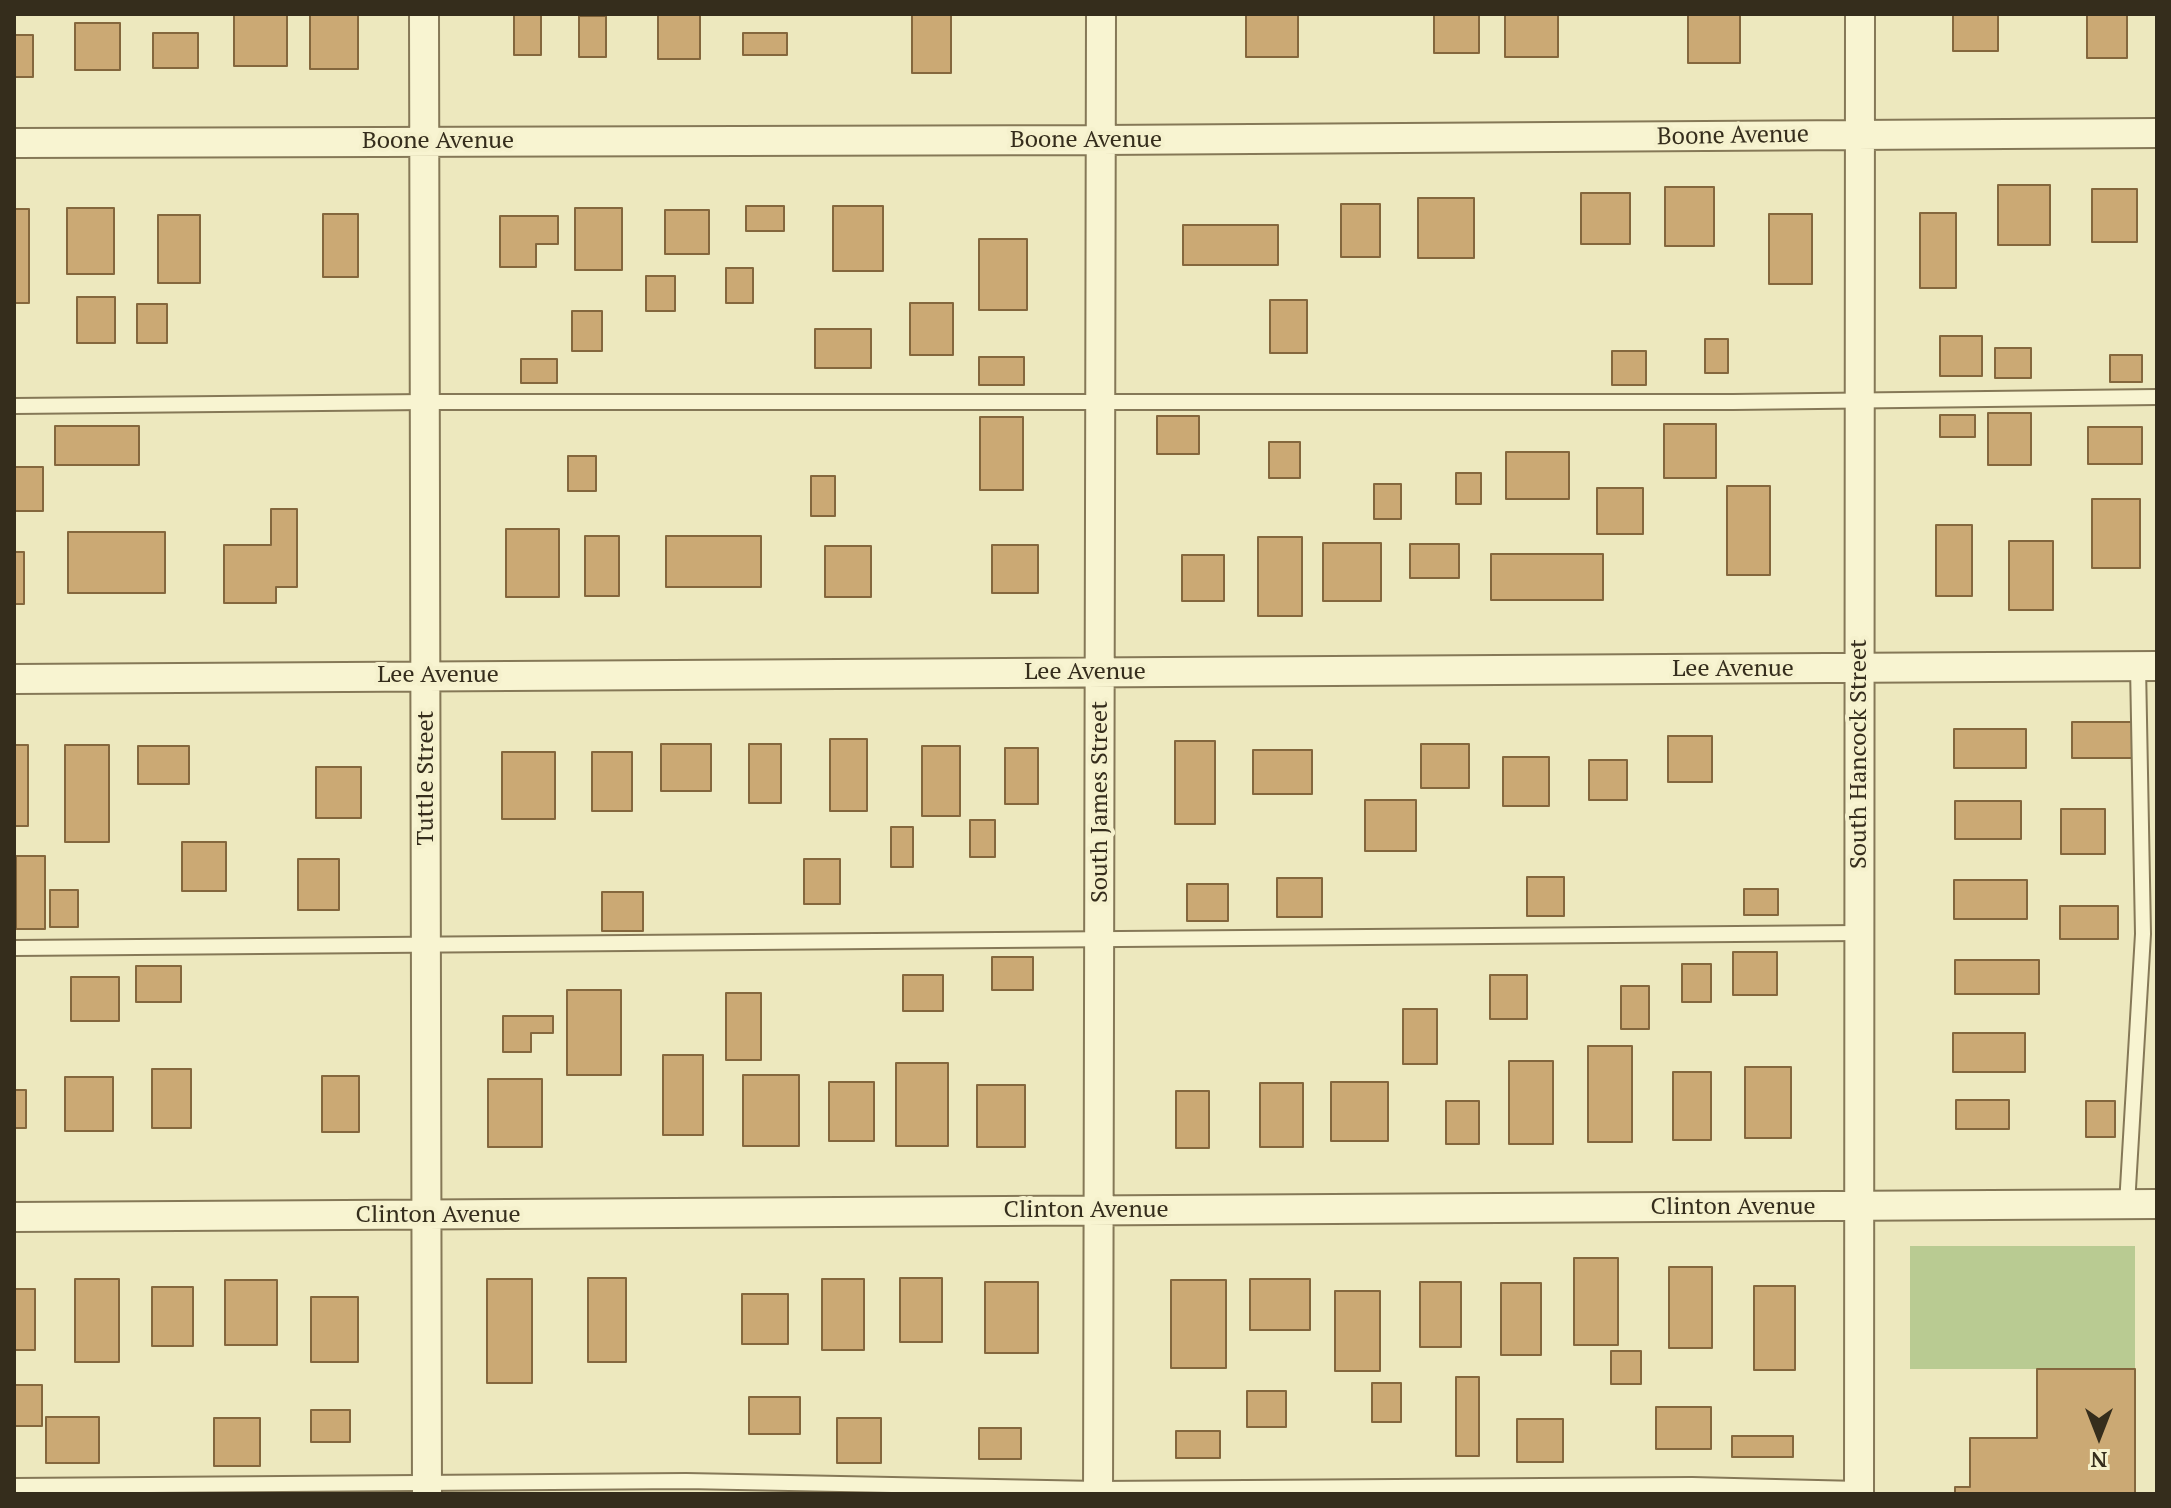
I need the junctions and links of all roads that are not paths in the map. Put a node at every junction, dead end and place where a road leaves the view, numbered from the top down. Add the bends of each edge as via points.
1 (424, 14) edge
2 (1101, 14) edge
3 (1860, 14) edge
4 (2157, 133) edge
5 (1860, 135) junction
6 (1101, 140) junction
7 (424, 141) junction
8 (14, 143) edge
9 (2157, 397) edge
10 (1859, 400) junction
11 (1100, 401) junction
12 (425, 402) junction
13 (14, 406) edge
14 (2148, 666) edge
15 (1859, 668) junction
16 (1100, 672) junction
17 (426, 675) junction
18 (14, 679) edge
19 (1859, 933) junction
20 (1099, 939) junction
21 (426, 945) junction
22 (14, 948) edge
23 (2157, 1204) edge
24 (2127, 1205) junction
25 (1859, 1206) junction
26 (1098, 1211) junction
27 (427, 1215) junction
28 (14, 1217) edge
29 (14, 1486) edge
30 (427, 1489) edge
31 (1098, 1491) edge
32 (1859, 1492) edge

1 - 7 street, Tuttle Street
2 - 6 street, South James Street
3 - 5 street, South Hancock Street
4 - 5 street, Boone Avenue
5 - 6 street, Boone Avenue
5 - 10 street, South Hancock Street
6 - 7 street, Boone Avenue
6 - 11 street, South James Street
7 - 8 street, Boone Avenue
7 - 12 street, Tuttle Street
9 - 10 lane
10 - 11 lane
10 - 15 street, South Hancock Street
11 - 12 lane
11 - 16 street, South James Street
12 - 13 lane
12 - 17 street, Tuttle Street
14 - 15 street, Lee Avenue
14 - 24 lane via 2143,934
15 - 16 street, Lee Avenue
15 - 19 street, South Hancock Street
16 - 17 street, Lee Avenue
16 - 20 street, South James Street
17 - 18 street, Lee Avenue
17 - 21 street, Tuttle Street
19 - 20 lane
19 - 25 street, South Hancock Street
20 - 21 lane
20 - 26 street, South James Street
21 - 22 lane
21 - 27 street, Tuttle Street
23 - 24 street, Clinton Avenue
24 - 25 street, Clinton Avenue
25 - 26 street, Clinton Avenue
25 - 32 street, South Hancock Street
26 - 27 street, Clinton Avenue
26 - 31 street, South James Street
27 - 28 street, Clinton Avenue
27 - 30 street, Tuttle Street
29 - 30 lane
30 - 31 lane via 686,1481
31 - 32 lane via 1692,1485

